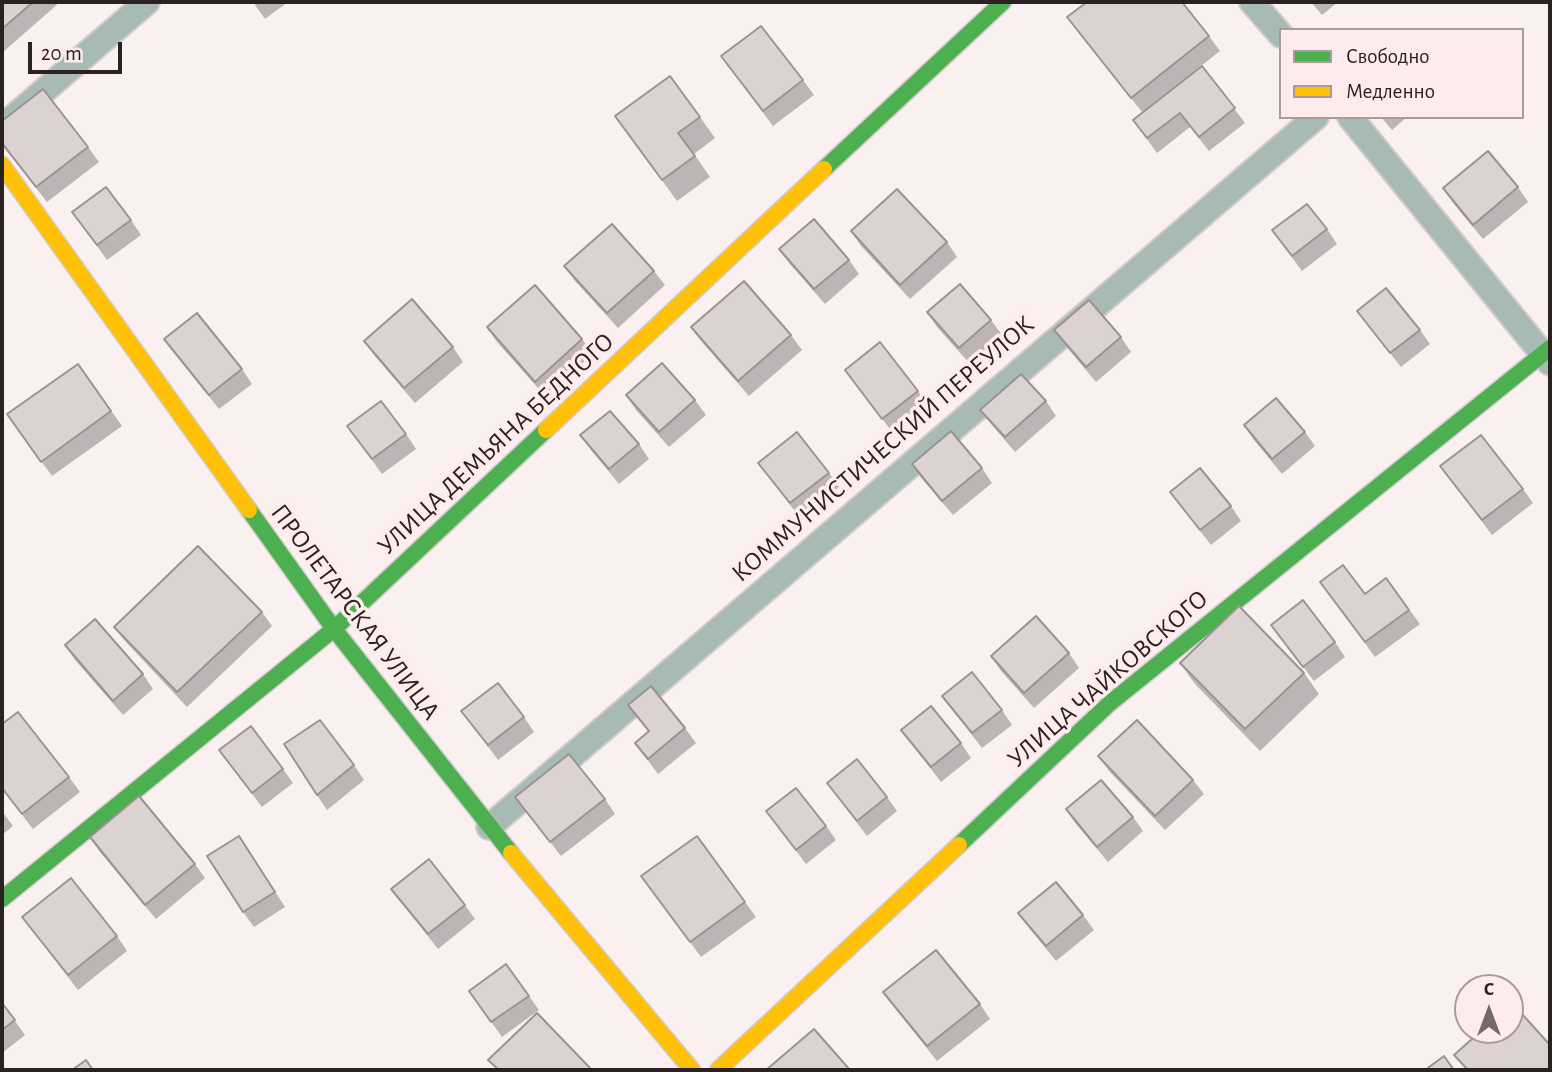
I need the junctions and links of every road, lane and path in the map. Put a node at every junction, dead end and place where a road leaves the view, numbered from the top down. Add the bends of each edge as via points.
1 (147, 2) edge
2 (1003, 2) edge
3 (1252, 2) edge
4 (1279, 34) edge
5 (1314, 119) edge
6 (1352, 119) edge
7 (2, 127) edge
8 (2, 165) edge
9 (1548, 355) edge
10 (334, 629) junction
11 (489, 827) junction
12 (2, 899) edge
13 (692, 1070) edge
14 (718, 1070) edge

1 - 7 street
2 - 10 street, УЛИЦА ДЕМЬЯНА БЕДНОГО
3 - 4 street
5 - 11 street, КОММУНИСТИЧЕСКИЙ ПЕРЕУЛОК
6 - 9 street
8 - 10 street, ПРОЛЕТАРСКАЯ УЛИЦА
9 - 14 street, УЛИЦА ЧАЙКОВСКОГО via 1110,703
10 - 11 street, ПРОЛЕТАРСКАЯ УЛИЦА
10 - 12 street, УЛИЦА ДЕМЬЯНА БЕДНОГО
11 - 13 street, ПРОЛЕТАРСКАЯ УЛИЦА

